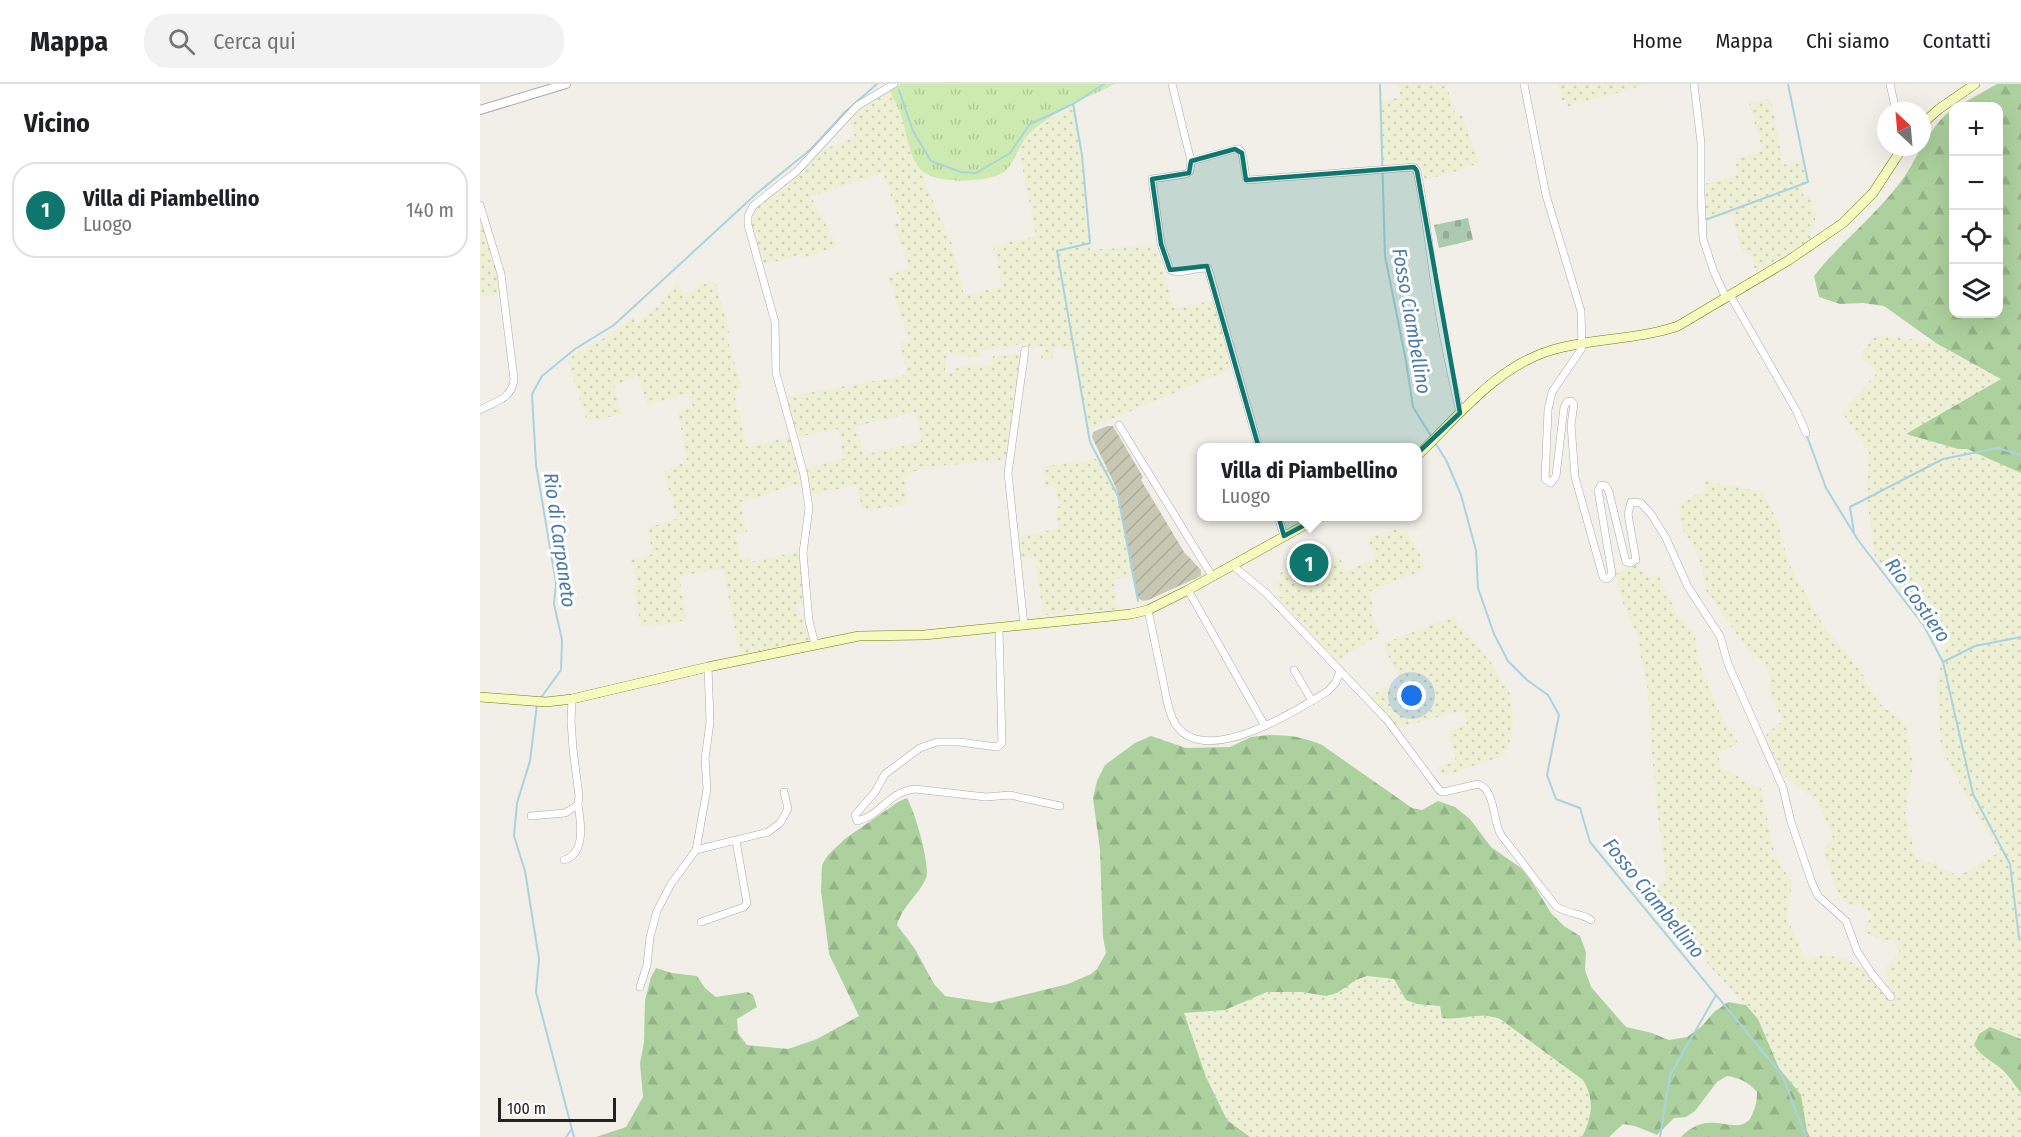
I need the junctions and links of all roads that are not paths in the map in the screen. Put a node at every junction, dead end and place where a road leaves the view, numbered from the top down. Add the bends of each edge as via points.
1 (566, 84) edge
2 (894, 84) edge
3 (1172, 84) edge
4 (1524, 84) edge
5 (1694, 84) edge
6 (1890, 84) edge
7 (1975, 84) edge
8 (1894, 102) edge
9 (480, 110) edge
10 (1931, 116) edge
11 (1897, 156) edge
12 (1191, 161) junction
13 (480, 205) edge
14 (1728, 296) junction
15 (1583, 344) junction
16 (1025, 350) dead end
17 (480, 410) edge
18 (1460, 413) junction
19 (1119, 425) dead end
20 (1806, 433) dead end
21 (1258, 443) edge
22 (1422, 451) edge
23 (1280, 521) edge
24 (1312, 521) edge
25 (1284, 536) junction
26 (1232, 565) junction
27 (1212, 576) junction
28 (1188, 590) junction
29 (1148, 610) junction
30 (1024, 625) junction
31 (999, 628) junction
32 (815, 644) junction
33 (708, 667) junction
34 (1294, 670) dead end
35 (1340, 671) junction
36 (480, 697) edge
37 (572, 699) junction
38 (1312, 701) junction
39 (1265, 726) junction
40 (784, 792) dead end
41 (578, 805) junction
42 (1060, 807) dead end
43 (531, 816) dead end
44 (736, 841) junction
45 (696, 850) junction
46 (564, 860) dead end
47 (1591, 920) dead end
48 (701, 922) dead end
49 (640, 987) dead end
50 (1891, 997) dead end

1 - 9 street
2 - 32 street via 856,106 797,171 753,206 748,216 775,322 776,373 804,475 809,507 803,553
3 - 12 street
4 - 15 street via 1546,195 1581,311
5 - 14 street via 1701,143 1703,239 1714,272
6 - 8 street
7 - 10 main road
11 - 14 main road via 1855,213 1809,247
12 - 18 street via 1239,149 1249,180 1414,167
12 - 21 street via 1186,174 1152,179 1161,244 1170,270 1208,268
13 - 17 street via 501,274 514,379 508,395
14 - 15 main road via 1678,326 1658,333
14 - 20 street
15 - 18 main road via 1553,350 1520,364 1482,391
15 - 50 street via 1552,392 1545,479 1551,483 1556,476 1564,407 1571,400 1575,477 1603,577 1607,579 1612,574 1600,485 1609,492 1626,562 1636,560 1628,514 1631,502 1641,503 1666,538 1688,587 1720,636 1728,664 1783,788 1812,884 1818,896 1846,921 1857,951
16 - 30 street via 1008,472
18 - 22 main road
19 - 27 street
23 - 25 street
24 - 25 main road
25 - 26 main road
26 - 27 main road
26 - 35 street via 1266,593
27 - 28 main road
28 - 29 main road
28 - 39 street
29 - 30 main road
29 - 39 street via 1172,717 1186,736 1201,741 1236,738
30 - 31 main road
31 - 32 main road via 860,636
31 - 42 street via 1002,743 997,747 937,742 920,748 885,774 855,815 861,820 896,794 915,789 986,797 1010,795
32 - 33 main road
33 - 37 main road
33 - 45 street via 707,789
34 - 38 street
35 - 38 street via 1328,691
35 - 47 street via 1387,720 1440,791 1483,786 1494,810 1495,824 1528,872 1557,906
36 - 37 main road via 531,702
37 - 41 street
38 - 39 street
40 - 44 street via 788,809 777,827
41 - 43 street via 565,813
41 - 46 street via 578,849
44 - 45 street
44 - 48 street via 747,903 744,908
45 - 49 street via 657,911

